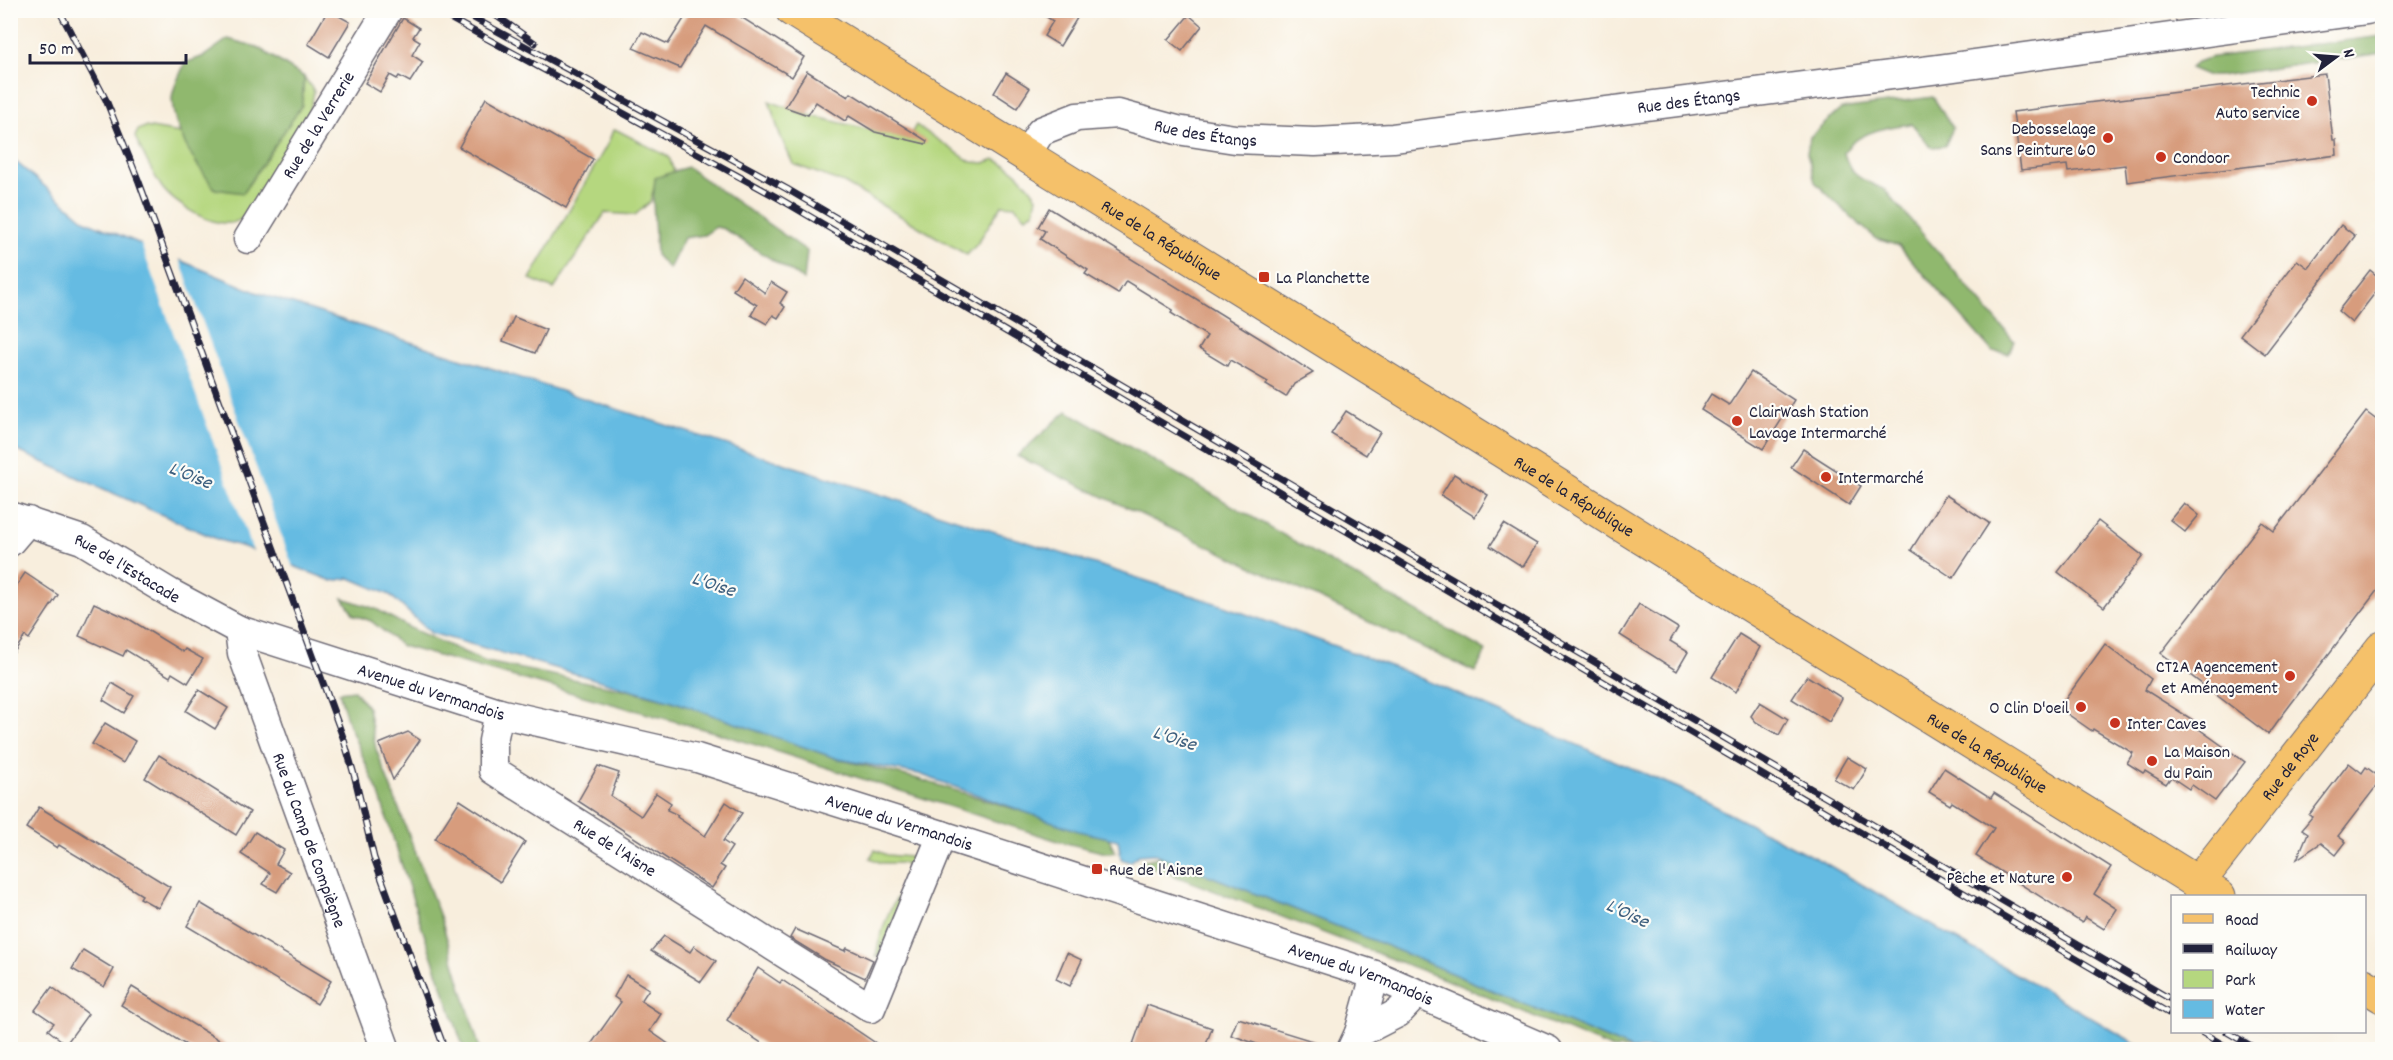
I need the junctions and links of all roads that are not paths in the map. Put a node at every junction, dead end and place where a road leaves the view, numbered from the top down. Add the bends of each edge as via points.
1 (388, 10) edge
2 (2367, 10) edge
3 (811, 15) edge
4 (1026, 155) junction
5 (248, 239) dead end
6 (16, 526) edge
7 (239, 630) junction
8 (2382, 648) edge
9 (499, 713) junction
10 (942, 835) junction
11 (2208, 890) edge
12 (1375, 975) junction
13 (2366, 986) edge
14 (1417, 993) junction
15 (2382, 996) edge
16 (1355, 1041) edge
17 (386, 1050) edge
18 (1548, 1050) edge

1 - 5 street, Rue de la Verrerie
2 - 4 street, Rue des Étangs via 1393,138 1315,142 1235,139 1177,130 1118,114 1077,117 1041,131
3 - 4 main road, Rue de la République
4 - 11 main road, Rue de la République
6 - 7 street, Rue de l'Estacade via 82,540
7 - 9 street, Avenue du Vermandois
7 - 17 street, Rue du Camp de Compiègne via 242,653
8 - 11 main road, Rue de Roye
9 - 10 street, Avenue du Vermandois via 697,758
9 - 10 street, Rue de l'Aisne via 493,741 493,770 871,1008
10 - 12 street, Avenue du Vermandois
12 - 14 street, Avenue du Vermandois
12 - 16 street
13 - 15 main road
14 - 16 street via 1398,1013
14 - 18 street, Avenue du Vermandois

